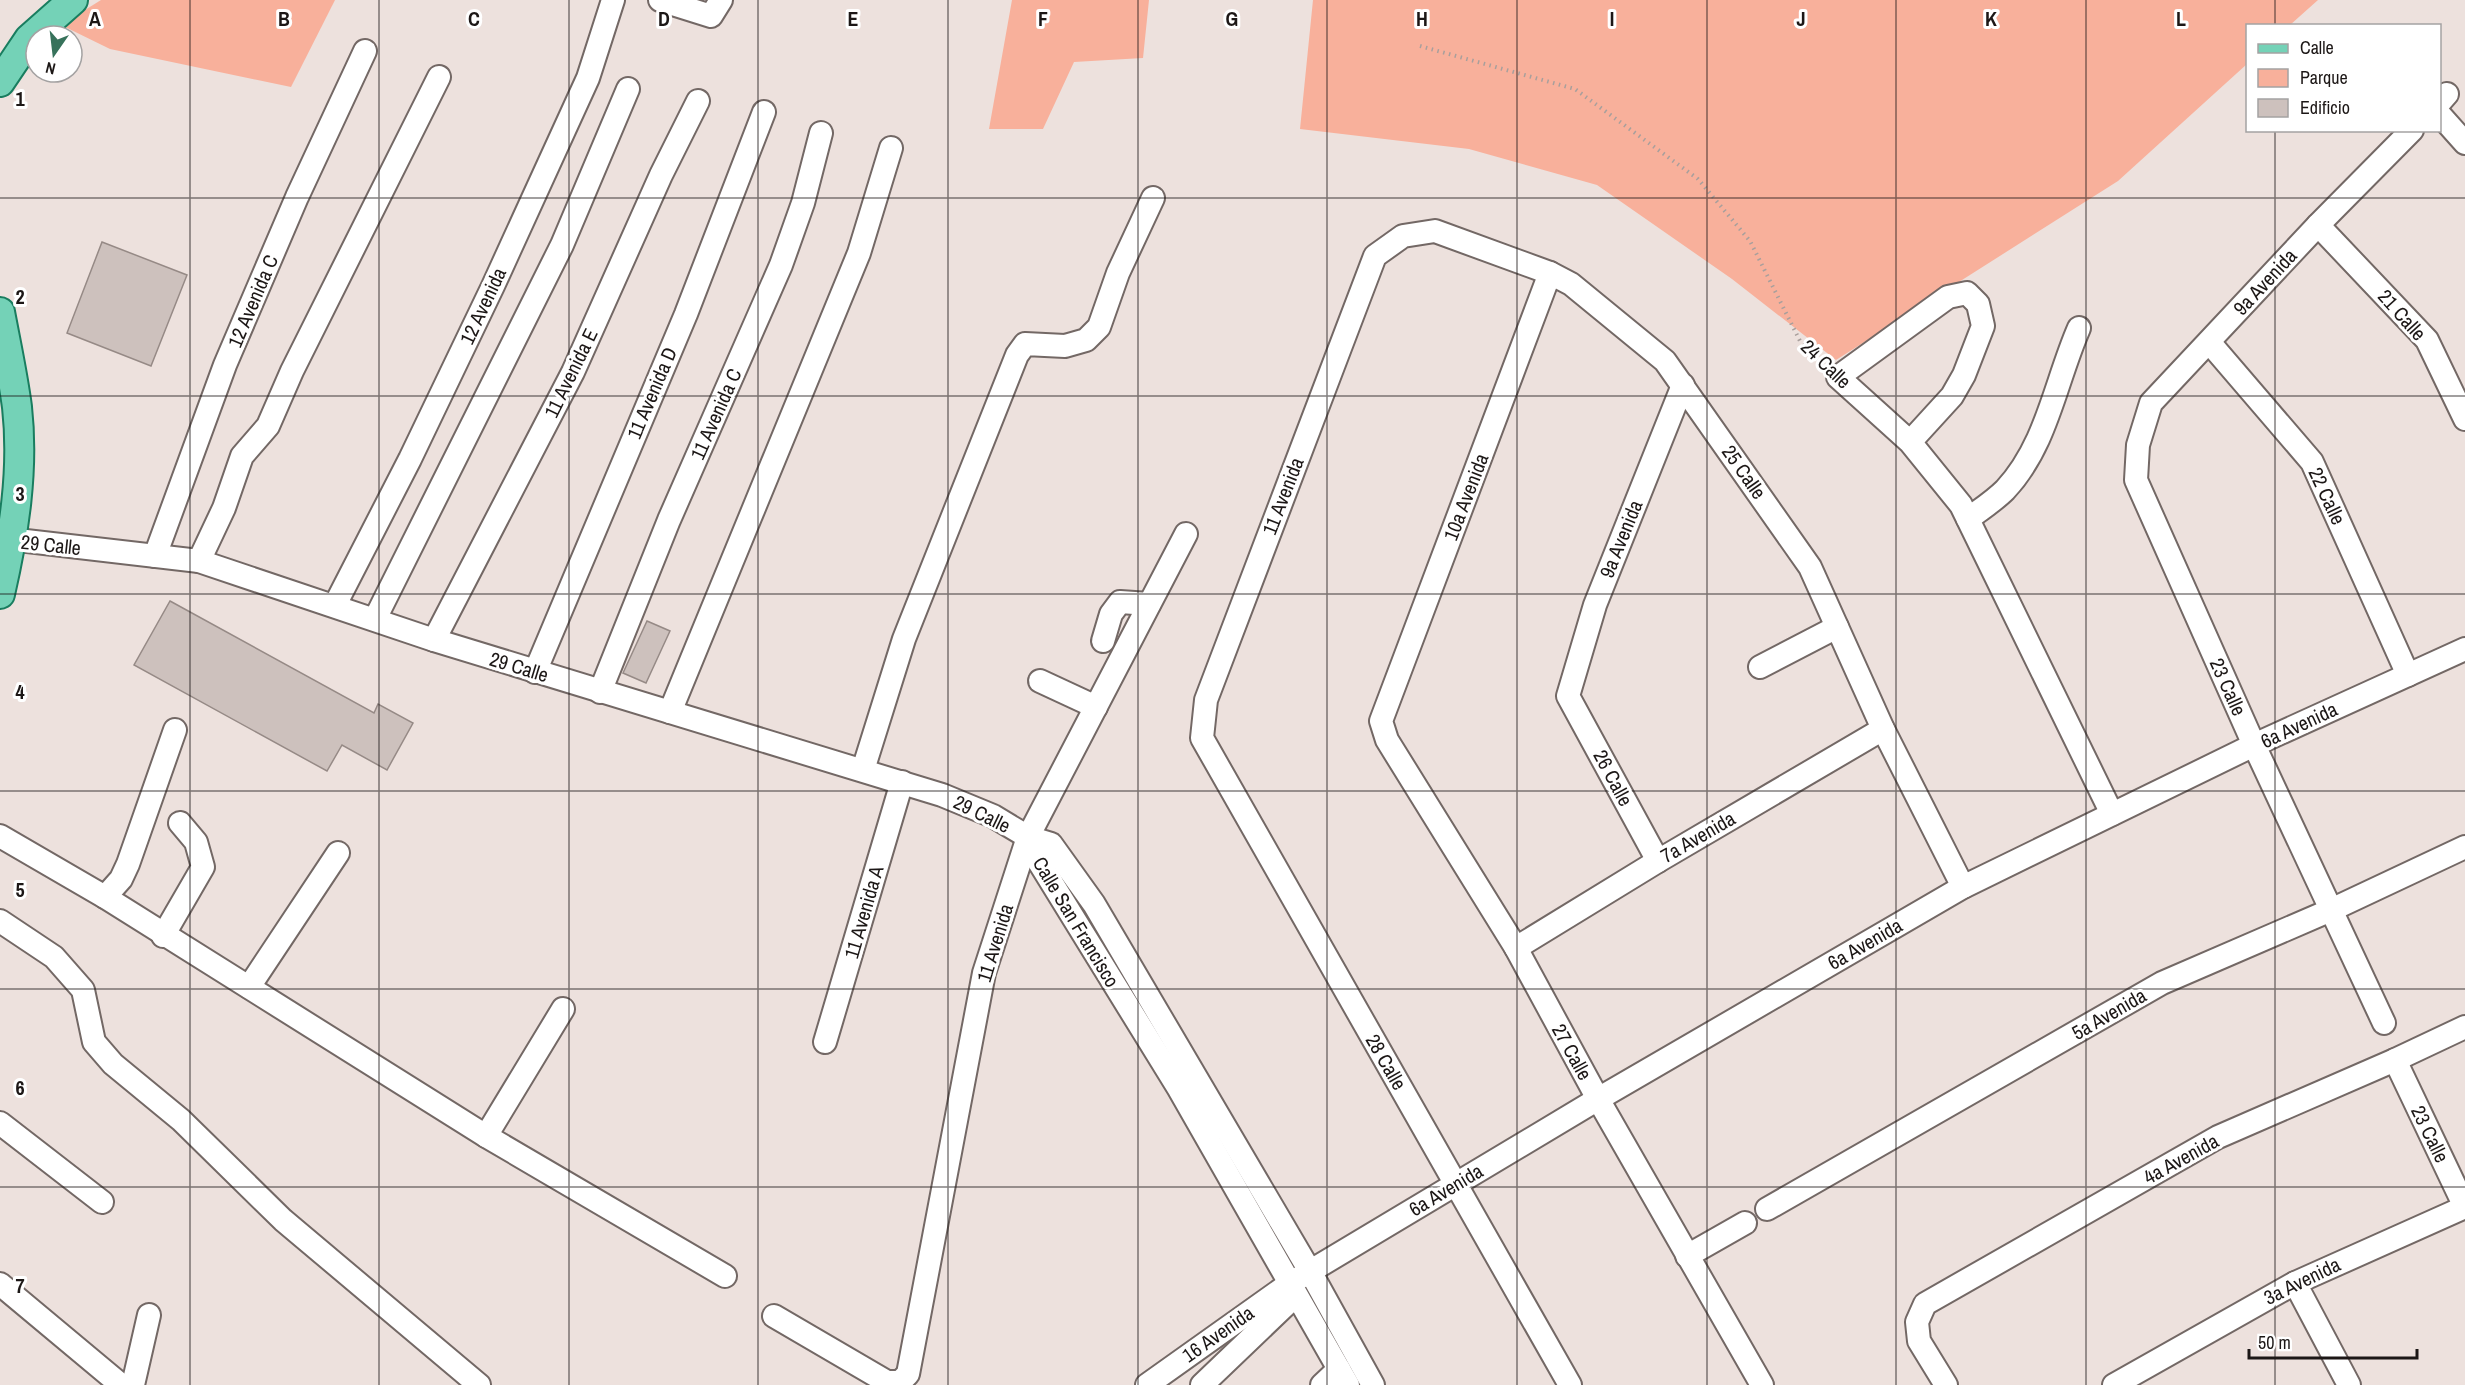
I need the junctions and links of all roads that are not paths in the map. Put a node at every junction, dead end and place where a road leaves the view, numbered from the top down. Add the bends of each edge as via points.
1 (73, 0) edge
2 (614, 0) edge
3 (660, 0) edge
4 (721, 0) edge
5 (365, 51) dead end
6 (440, 77) dead end
7 (0, 82) edge
8 (628, 88) dead end
9 (698, 101) dead end
10 (764, 112) dead end
11 (2441, 117) edge
12 (2410, 132) edge
13 (821, 133) dead end
14 (2465, 143) edge
15 (891, 148) dead end
16 (1153, 198) dead end
17 (2318, 225) junction
18 (1375, 256) joint
19 (1550, 273) junction
20 (0, 312) edge
21 (2079, 328) dead end
22 (2209, 342) junction
23 (1683, 385) junction
24 (2465, 419) edge
25 (1910, 442) junction
26 (2138, 445) joint
27 (1968, 519) junction
28 (1186, 534) dead end
29 (6, 539) edge
30 (155, 556) junction
31 (199, 561) junction
32 (0, 594) edge
33 (1149, 604) junction
34 (335, 605) junction
35 (375, 619) junction
36 (1837, 627) junction
37 (434, 640) junction
38 (1103, 641) dead end
39 (2465, 649) edge
40 (1760, 667) dead end
41 (535, 672) junction
42 (2408, 675) junction
43 (1040, 681) dead end
44 (600, 692) junction
45 (1569, 696) joint
46 (1096, 706) junction
47 (670, 712) junction
48 (1381, 721) joint
49 (1883, 729) junction
50 (175, 730) dead end
51 (1202, 738) joint
52 (2254, 745) junction
53 (863, 770) junction
54 (902, 782) junction
55 (2112, 814) junction
56 (180, 823) dead end
57 (0, 836) edge
58 (1028, 837) junction
59 (2465, 847) edge
60 (338, 853) dead end
61 (1658, 861) junction
62 (1963, 886) junction
63 (105, 897) junction
64 (2331, 910) junction
65 (0, 921) edge
66 (163, 936) junction
67 (1516, 948) junction
68 (249, 987) junction
69 (562, 1009) dead end
70 (2384, 1023) dead end
71 (2465, 1027) edge
72 (825, 1042) dead end
73 (2395, 1060) junction
74 (1598, 1099) junction
75 (0, 1123) edge
76 (486, 1136) junction
77 (1455, 1185) junction
78 (102, 1202) dead end
79 (2465, 1207) edge
80 (1767, 1209) dead end
81 (1745, 1223) dead end
82 (1687, 1256) junction
83 (1311, 1273) junction
84 (725, 1276) dead end
85 (2295, 1282) junction
86 (0, 1284) edge
87 (1292, 1290) junction
88 (149, 1315) dead end
89 (774, 1316) dead end
90 (1343, 1377) edge
91 (2138, 1379) edge
92 (122, 1385) edge
93 (133, 1385) edge
94 (479, 1385) edge
95 (1147, 1385) edge
96 (1202, 1385) edge
97 (1322, 1385) edge
98 (1374, 1385) edge
99 (1570, 1385) edge
100 (1762, 1385) edge
101 (1946, 1385) edge
102 (2114, 1385) edge
103 (2349, 1385) edge

1 - 7 main road via 29,39
2 - 34 street, 12 Avenida via 588,78 493,286
3 - 4 street via 711,16
5 - 30 street, 12 Avenida C via 225,365
6 - 31 street via 268,426 242,456 224,508
8 - 35 street via 562,245
9 - 37 street, 11 Avenida E via 573,372
10 - 41 street, 11 Avenida D via 686,314
11 - 14 street
12 - 17 street, 9a Avenida
13 - 44 street, 11 Avenida C via 803,203 781,265 669,520
15 - 47 street via 859,253
16 - 53 street via 1118,273 1099,327 1086,340 1065,346 1025,344 1017,356 904,639
17 - 22 street, 9a Avenida
17 - 24 street, 21 Calle via 2427,340
18 - 19 street, 25 Calle via 1403,236 1435,231
18 - 51 street, 11 Avenida via 1206,700
19 - 23 street, 25 Calle via 1571,284 1665,362
19 - 48 street, 10a Avenida
20 - 29 main road via 17,409 18,480
21 - 27 street via 2034,448 2004,492
22 - 26 street, 9a Avenida via 2151,403
22 - 42 street, 22 Calle via 2312,462
23 - 36 street, 25 Calle via 1810,567
23 - 45 street, 9a Avenida via 1595,605
25 - 25 street, 24 Calle via 1838,377 1948,297 1967,293 1978,304 1983,326 1952,396
25 - 27 street, 24 Calle via 1962,505
26 - 52 street, 23 Calle via 2136,480
27 - 55 street, 24 Calle
28 - 33 street, 11 Avenida
29 - 30 street, 29 Calle
29 - 32 main road
30 - 31 street, 29 Calle
31 - 34 street, 29 Calle
33 - 38 street via 1120,602 1111,614
33 - 46 street, 11 Avenida
34 - 35 street, 29 Calle
35 - 37 street, 29 Calle
36 - 40 street
36 - 49 street, 25 Calle
37 - 41 street, 29 Calle
39 - 42 street, 6a Avenida
41 - 44 street, 29 Calle
42 - 52 street, 6a Avenida
43 - 46 street
44 - 47 street, 29 Calle
45 - 61 street, 26 Calle
46 - 58 street, 11 Avenida
47 - 53 street, 29 Calle
48 - 67 street, 27 Calle via 1387,740
49 - 61 street, 7a Avenida
49 - 62 street, 25 Calle
50 - 63 street via 128,864
51 - 77 street, 28 Calle
52 - 55 street, 6a Avenida
52 - 64 street, 23 Calle
53 - 54 street, 29 Calle
54 - 58 street, 29 Calle via 993,816
54 - 72 street, 11 Avenida A
55 - 62 street, 6a Avenida
56 - 66 street via 196,842 203,867
57 - 63 street
58 - 83 street, Calle San Francisco via 1051,844 1094,904
58 - 87 street, Calle San Francisco via 1034,854 1179,1089
58 - 89 street, 11 Avenida via 984,973 908,1374 900,1382 888,1382
59 - 64 street, 5a Avenida
60 - 68 street
61 - 67 street, 7a Avenida
62 - 74 street, 6a Avenida
63 - 66 street
64 - 70 street, 23 Calle
64 - 80 street, 5a Avenida via 2162,983
65 - 94 street via 54,957 83,990 94,1042 113,1064 182,1120 284,1220
66 - 68 street
67 - 74 street, 27 Calle
68 - 76 street
69 - 76 street
71 - 73 street, 4a Avenida
73 - 79 street, 23 Calle
73 - 101 street, 4a Avenida via 2218,1137 1925,1304 1917,1322 1919,1341
74 - 77 street, 6a Avenida
74 - 82 street, 27 Calle
75 - 78 street
76 - 84 street
77 - 83 street, 6a Avenida
77 - 99 street, 28 Calle
79 - 85 street, 3a Avenida
81 - 82 street
82 - 100 street, 27 Calle
83 - 87 street, 6a Avenida
83 - 98 street, Calle San Francisco
85 - 91 street, 3a Avenida
85 - 103 street
86 - 92 street
87 - 90 street, Calle San Francisco
87 - 95 street, 16 Avenida
87 - 96 street
88 - 93 street
90 - 97 street
91 - 102 street, 3a Avenida

